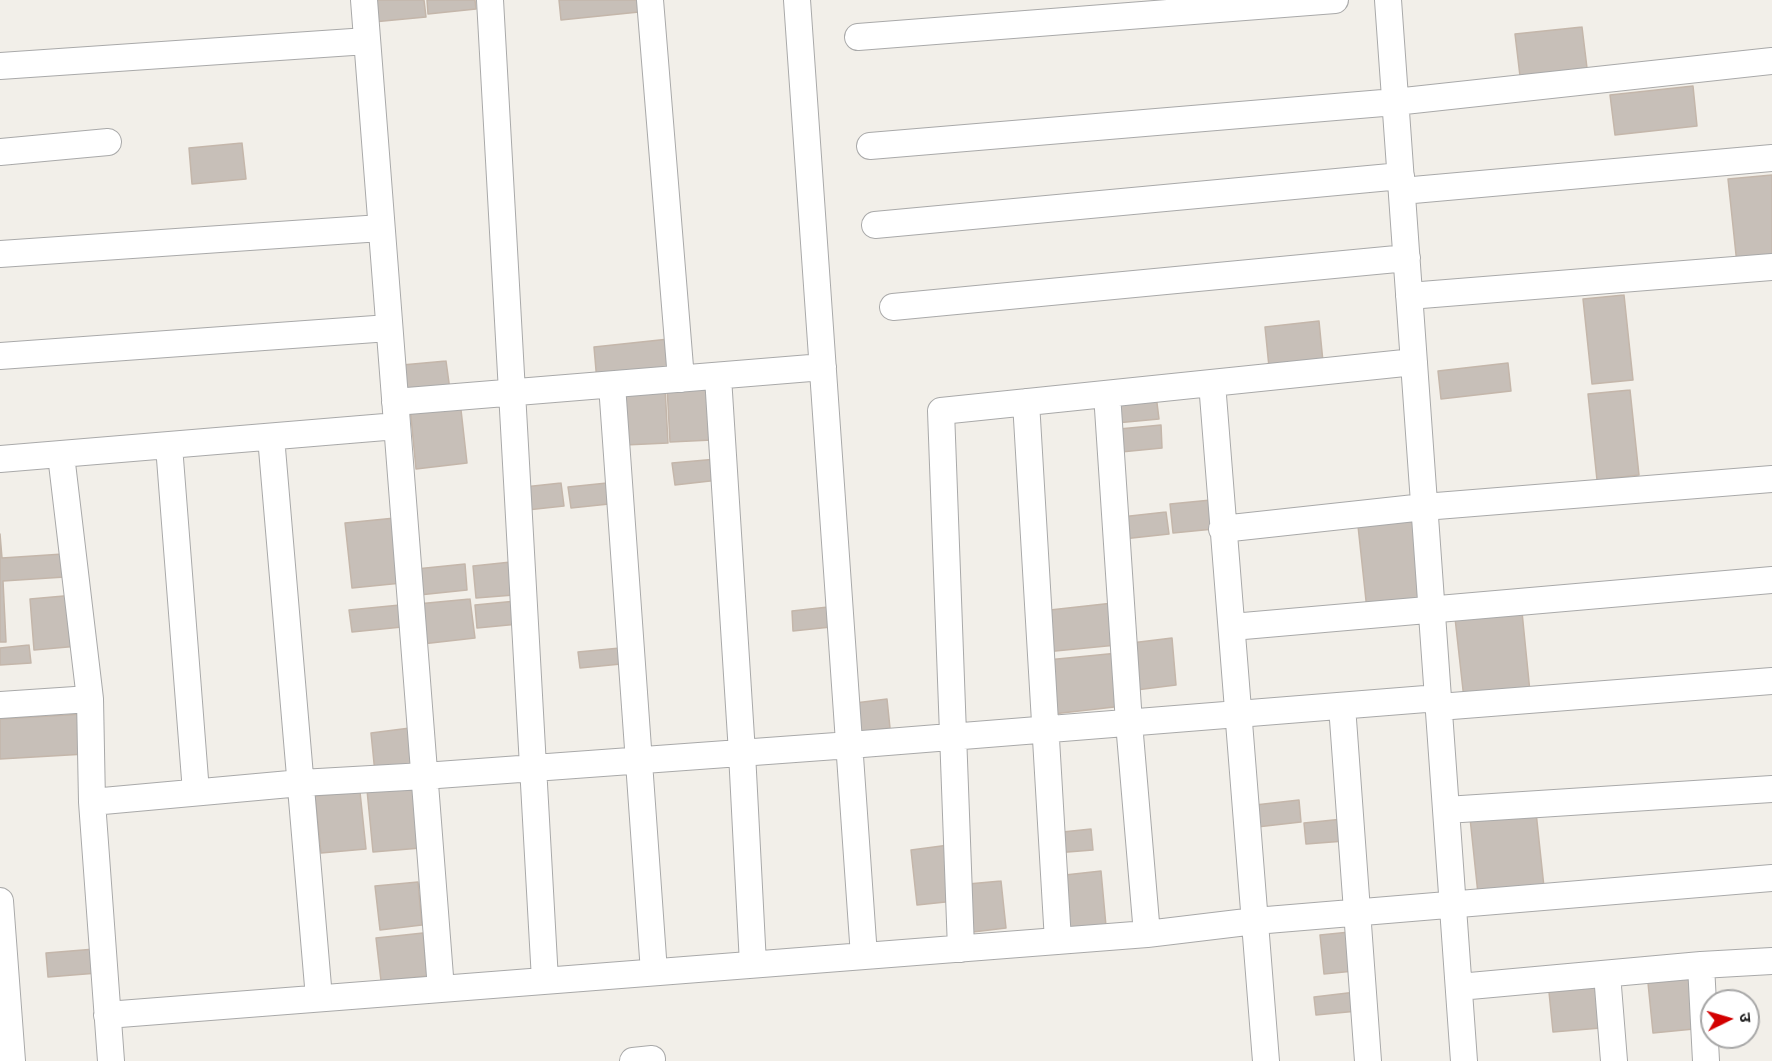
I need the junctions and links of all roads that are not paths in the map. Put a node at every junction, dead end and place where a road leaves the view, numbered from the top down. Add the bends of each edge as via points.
1 (364, 0) edge
2 (490, 0) edge
3 (650, 0) edge
4 (797, 0) edge
5 (1335, 0) edge
6 (1388, 0) edge
7 (858, 37) dead end
8 (367, 41) junction
9 (1772, 62) edge
10 (0, 66) edge
11 (1395, 102) junction
12 (108, 142) dead end
13 (870, 146) dead end
14 (0, 152) edge
15 (1772, 158) edge
16 (1401, 183) junction
17 (875, 225) dead end
18 (381, 228) junction
19 (0, 254) edge
20 (1407, 258) junction
21 (1772, 267) edge
22 (1409, 296) junction
23 (892, 307) dead end
24 (389, 328) junction
25 (0, 357) edge
26 (1414, 362) junction
27 (824, 367) junction
28 (718, 377) junction
29 (681, 379) junction
30 (1212, 383) junction
31 (612, 385) junction
32 (512, 394) junction
33 (1107, 394) junction
34 (1026, 402) junction
35 (396, 414) junction
36 (271, 436) junction
37 (169, 446) junction
38 (61, 455) junction
39 (0, 459) edge
40 (1772, 479) edge
41 (1424, 507) junction
42 (1222, 529) junction
43 (1772, 580) edge
44 (1432, 608) junction
45 (1232, 627) junction
46 (1772, 681) edge
47 (90, 699) junction
48 (1438, 702) junction
49 (0, 705) edge
50 (1342, 706) junction
51 (1239, 714) junction
52 (1129, 723) junction
53 (1045, 730) junction
54 (954, 737) junction
55 (850, 745) junction
56 (742, 753) junction
57 (638, 760) junction
58 (535, 768) junction
59 (424, 776) junction
60 (301, 783) junction
61 (1772, 789) edge
62 (196, 792) junction
63 (92, 802) junction
64 (1446, 810) junction
65 (1772, 878) edge
66 (0, 901) edge
67 (1453, 905) junction
68 (1357, 913) junction
69 (1255, 921) junction
70 (1147, 934) junction
71 (1058, 941) junction
72 (961, 949) junction
73 (864, 956) junction
74 (1772, 961) edge
75 (753, 964) junction
76 (1701, 965) junction
77 (654, 972) junction
78 (1607, 974) junction
79 (545, 981) junction
80 (1459, 987) junction
81 (441, 989) junction
82 (319, 998) junction
83 (107, 1015) junction
84 (12, 1061) edge
85 (111, 1061) edge
86 (1266, 1061) edge
87 (1368, 1061) edge
88 (1464, 1061) edge
89 (1614, 1061) edge
90 (1706, 1061) edge

1 - 8 street
2 - 32 street
3 - 29 street
4 - 27 street
5 - 7 street
6 - 11 street
8 - 10 street
8 - 18 street
9 - 11 street
11 - 13 street
11 - 16 street
12 - 14 street
15 - 16 street
16 - 17 street
16 - 20 street
18 - 19 street
18 - 24 street
20 - 22 street
20 - 23 street
21 - 22 street
22 - 26 street
24 - 25 street
24 - 35 street
26 - 30 street
26 - 41 street
27 - 28 street
27 - 55 street
28 - 29 street
28 - 56 street
29 - 31 street
30 - 33 street
30 - 42 street
31 - 32 street
31 - 57 street
32 - 35 street
32 - 58 street
33 - 34 street
33 - 52 street
34 - 53 street
34 - 54 street via 941,411
35 - 36 street
35 - 59 street
36 - 37 street
36 - 60 street
37 - 38 street
37 - 62 street
38 - 39 street
38 - 47 street
40 - 41 street
41 - 42 street
41 - 44 street
42 - 45 street
43 - 44 street
44 - 45 street
44 - 48 street
45 - 51 street
46 - 48 street
47 - 49 street
47 - 63 street
48 - 50 street
48 - 64 street
50 - 51 street
50 - 68 street
51 - 52 street
51 - 69 street
52 - 53 street
52 - 70 street
53 - 54 street
53 - 71 street
54 - 55 street
54 - 72 street
55 - 56 street
55 - 73 street
56 - 57 street
56 - 75 street
57 - 58 street
57 - 77 street
58 - 59 street
58 - 79 street
59 - 60 street
59 - 81 street
60 - 62 street
60 - 82 street
61 - 64 street
62 - 63 street
63 - 83 street
64 - 67 street
65 - 67 street
66 - 84 street
67 - 68 street
67 - 80 street
68 - 69 street
68 - 87 street
69 - 70 street
69 - 86 street
70 - 71 street
71 - 72 street
72 - 73 street
73 - 75 street
74 - 76 street
75 - 77 street
76 - 78 street
76 - 90 street
77 - 79 street
78 - 80 street
78 - 89 street
79 - 81 street
80 - 88 street
81 - 82 street
82 - 83 street
83 - 85 street

